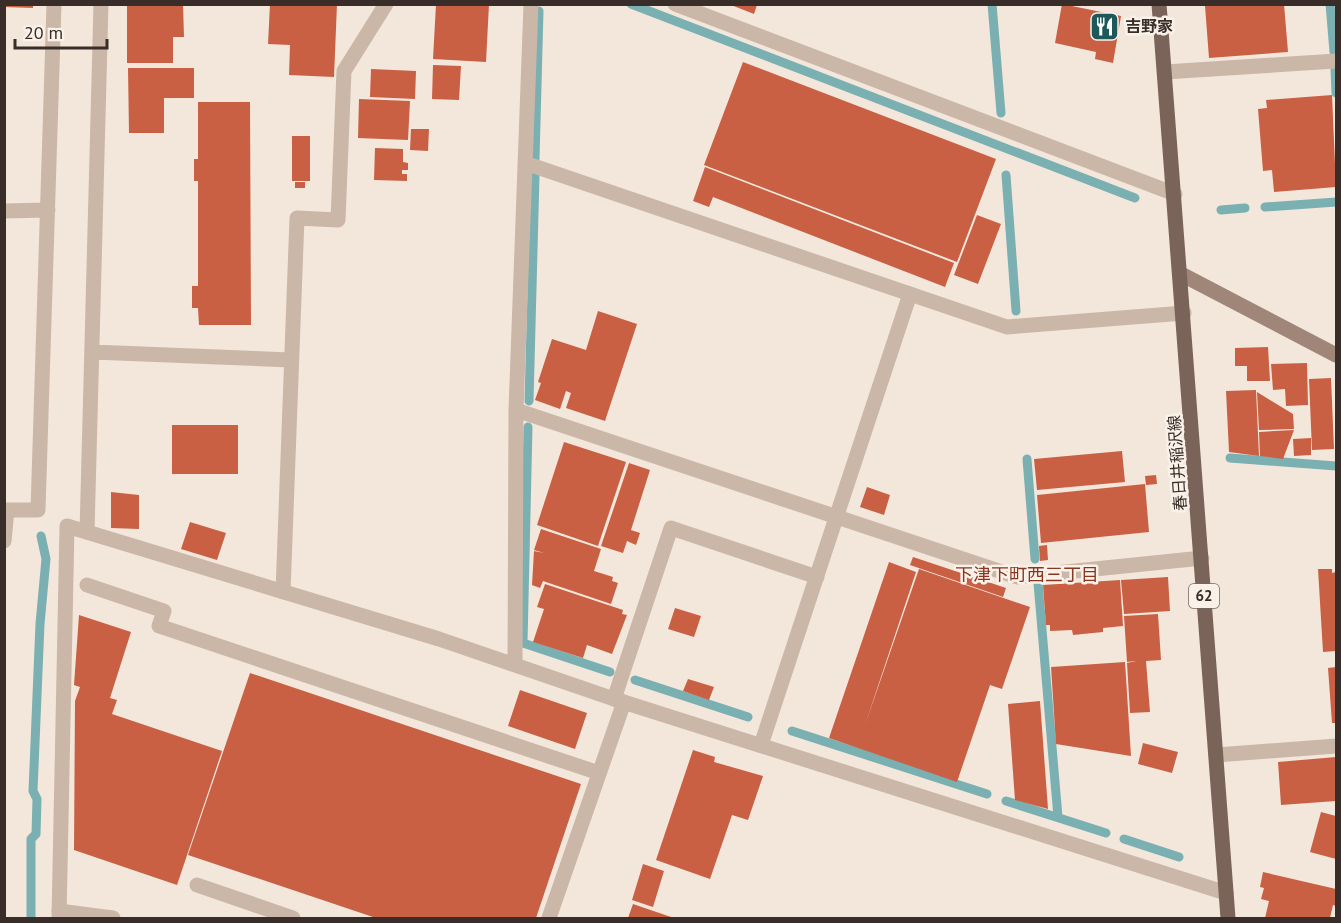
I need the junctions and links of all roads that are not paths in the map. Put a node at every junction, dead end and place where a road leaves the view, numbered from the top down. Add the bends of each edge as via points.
1 (54, 4) edge
2 (101, 4) edge
3 (386, 4) edge
4 (531, 4) edge
5 (675, 4) edge
6 (1159, 4) edge
7 (1336, 61) edge
8 (1165, 72) junction
9 (525, 163) junction
10 (1175, 194) junction
11 (48, 210) junction
12 (4, 211) edge
13 (1181, 274) junction
14 (910, 294) junction
15 (1184, 313) junction
16 (92, 352) junction
17 (1336, 355) edge
18 (291, 360) junction
19 (516, 410) junction
20 (837, 517) junction
21 (87, 532) junction
22 (4, 541) edge
23 (1202, 558) junction
24 (817, 577) junction
25 (87, 585) dead end
26 (283, 592) junction
27 (515, 665) junction
28 (619, 700) junction
29 (761, 745) junction
30 (1336, 746) edge
31 (1216, 755) junction
32 (599, 773) junction
33 (197, 885) dead end
34 (1226, 893) junction
35 (59, 915) edge
36 (109, 918) edge
37 (293, 918) edge
38 (549, 918) edge
39 (1228, 918) edge

1 - 11 street
2 - 16 street
3 - 18 street via 344,71 338,219 297,218
4 - 9 street
5 - 10 street
6 - 8 main road, 春日井稲沢線 / 62
7 - 8 street
8 - 10 main road, 春日井稲沢線 / 62
9 - 14 street
9 - 19 street
10 - 13 main road, 春日井稲沢線 / 62
11 - 12 street
11 - 22 street via 38,510 7,510
13 - 15 main road, 春日井稲沢線 / 62
13 - 17 street
14 - 15 street via 1007,327
14 - 20 street
15 - 23 main road, 春日井稲沢線 / 62
16 - 18 street
16 - 21 street
18 - 26 street
19 - 20 street
19 - 27 street
20 - 23 street via 1017,577
20 - 24 street
21 - 26 street
21 - 35 street via 67,526
23 - 31 main road, 春日井稲沢線 / 62
24 - 28 street via 671,528
24 - 29 street
25 - 32 street via 164,611 159,626
26 - 27 street
27 - 28 street
28 - 29 street
28 - 32 street
29 - 34 street
30 - 31 street
31 - 34 main road, 春日井稲沢線 / 62
32 - 38 street
33 - 37 street
34 - 39 main road, 春日井稲沢線 / 62
35 - 36 street

